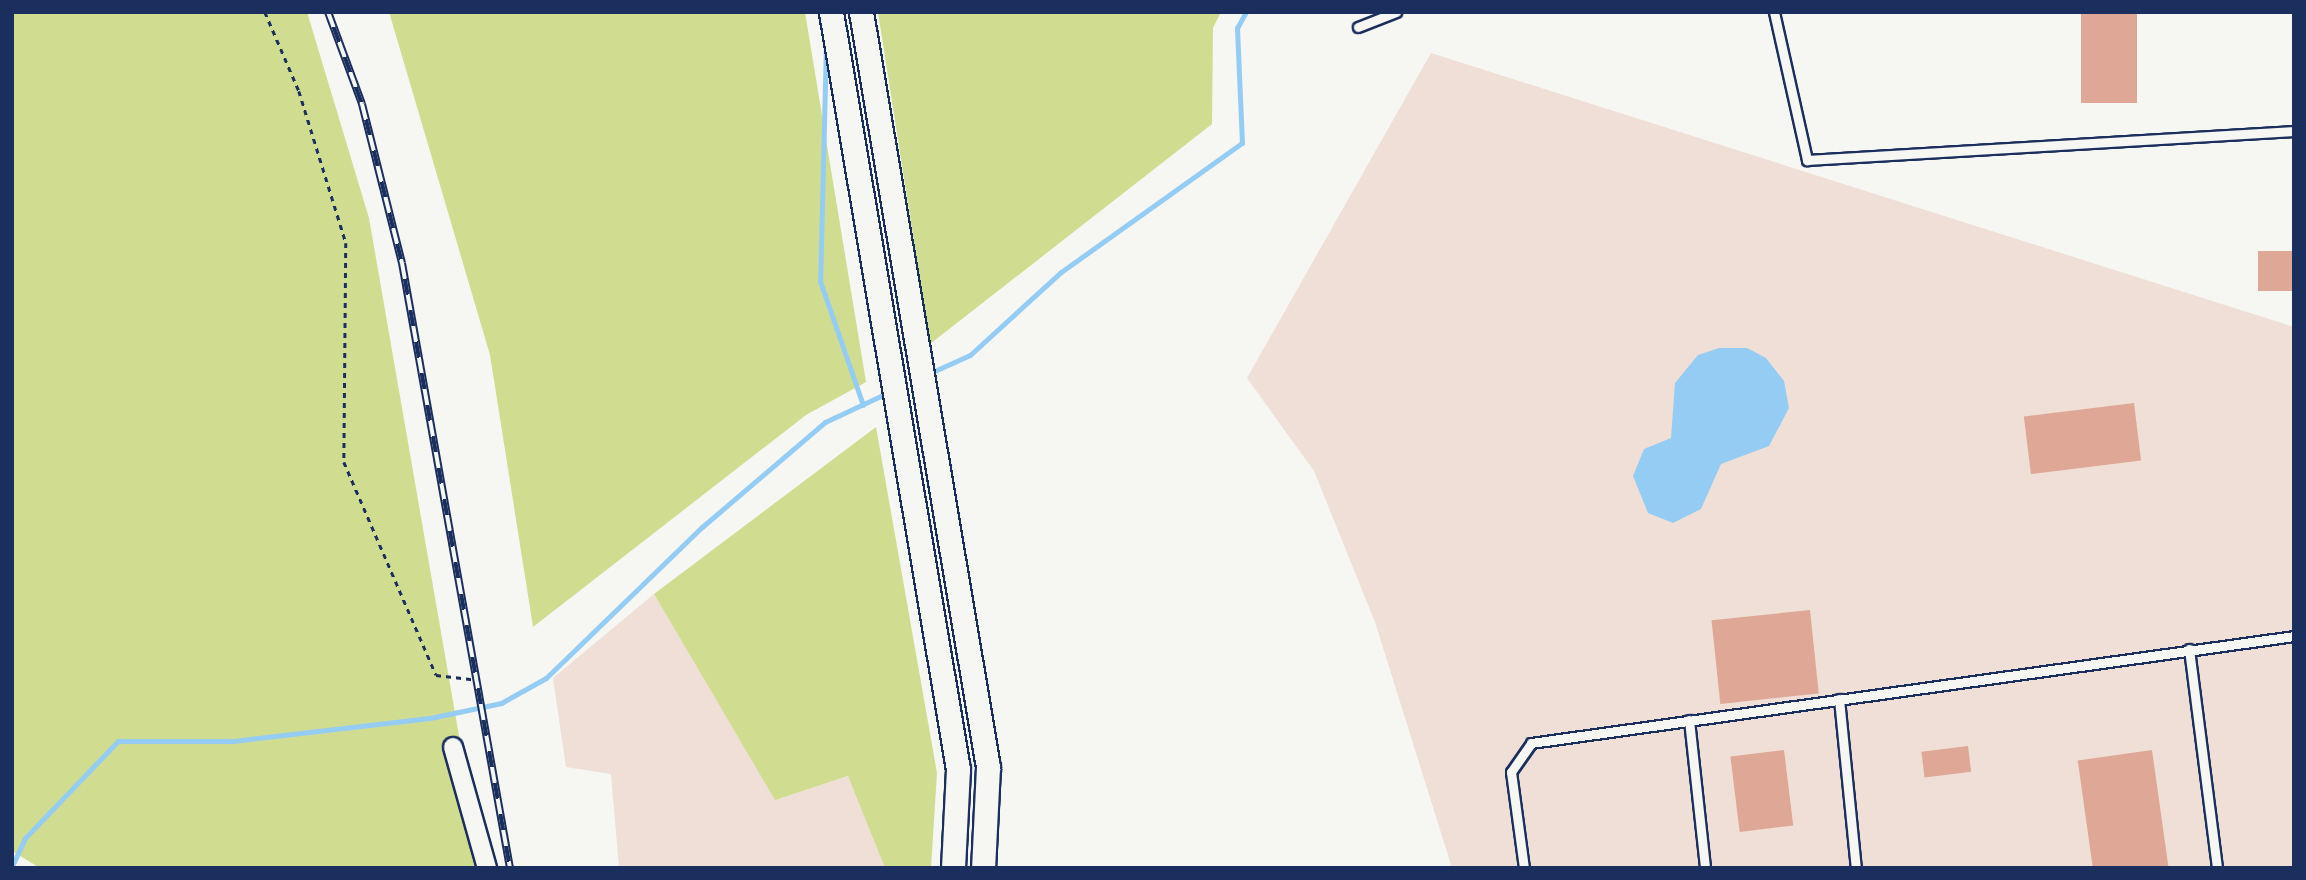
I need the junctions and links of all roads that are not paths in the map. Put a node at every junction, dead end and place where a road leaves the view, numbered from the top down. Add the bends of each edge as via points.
1 (831, 12) edge
2 (862, 12) edge
3 (1395, 12) edge
4 (1774, 12) edge
5 (1358, 27) dead end
6 (2294, 131) edge
7 (2294, 636) edge
8 (2189, 649) junction
9 (1839, 699) junction
10 (1689, 720) junction
11 (453, 747) dead end
12 (487, 868) edge
13 (953, 868) edge
14 (983, 868) edge
15 (1524, 868) edge
16 (1705, 868) edge
17 (1856, 868) edge
18 (2217, 868) edge

1 - 13 street via 958,769
2 - 14 street via 988,767
3 - 5 lane
4 - 6 lane via 1808,160
7 - 8 lane
8 - 9 lane
8 - 18 lane
9 - 10 lane
9 - 17 lane
10 - 15 lane via 1531,743 1519,752 1511,772
10 - 16 lane
11 - 12 street

